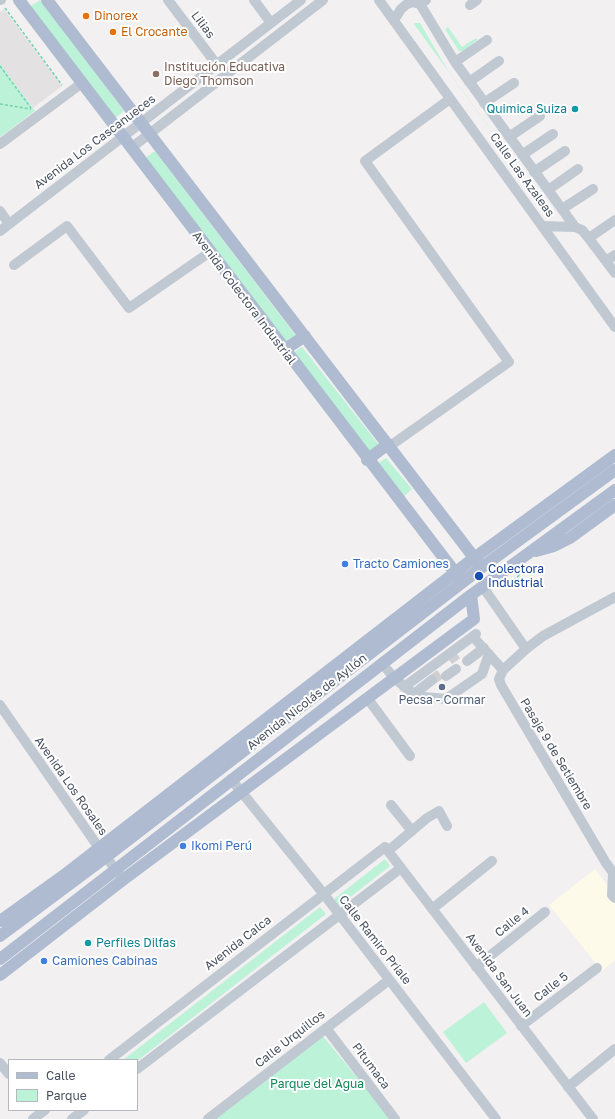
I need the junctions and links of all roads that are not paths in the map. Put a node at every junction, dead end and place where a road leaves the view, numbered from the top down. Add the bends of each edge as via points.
1 (19, 0) edge
2 (47, 0) edge
3 (168, 0) edge
4 (254, 0) edge
5 (301, 0) edge
6 (323, 0) edge
7 (379, 0) edge
8 (423, 2) edge
9 (394, 20) junction
10 (271, 23) junction
11 (487, 40) dead end
12 (455, 62) junction
13 (499, 62) dead end
14 (217, 65) junction
15 (469, 82) junction
16 (82, 83) junction
17 (514, 83) dead end
18 (450, 99) junction
19 (484, 103) junction
20 (540, 116) dead end
21 (141, 123) junction
22 (149, 134) junction
23 (553, 134) dead end
24 (509, 137) junction
25 (122, 138) junction
26 (0, 144) edge
27 (131, 148) junction
28 (565, 151) dead end
29 (522, 155) junction
30 (578, 169) dead end
31 (534, 172) junction
32 (593, 189) dead end
33 (548, 190) junction
34 (562, 209) junction
35 (0, 211) edge
36 (615, 220) edge
37 (9, 224) junction
38 (543, 226) junction
39 (575, 227) junction
40 (0, 231) edge
41 (589, 238) junction
42 (210, 252) junction
43 (615, 255) edge
44 (606, 261) junction
45 (14, 265) dead end
46 (615, 272) edge
47 (615, 327) edge
48 (305, 336) junction
49 (284, 350) junction
50 (389, 445) junction
51 (615, 455) edge
52 (367, 460) junction
53 (615, 470) edge
54 (615, 490) edge
55 (615, 505) edge
56 (529, 553) junction
57 (478, 563) junction
58 (459, 578) junction
59 (487, 584) junction
60 (471, 595) junction
61 (615, 597) edge
62 (474, 619) junction
63 (481, 644) junction
64 (526, 649) junction
65 (375, 650) junction
66 (463, 657) tunnel mouth
67 (382, 663) junction
68 (453, 665) tunnel mouth
69 (503, 670) junction
70 (443, 672) tunnel mouth
71 (394, 678) junction
72 (432, 680) tunnel mouth
73 (412, 692) junction
74 (368, 699) junction
75 (0, 705) edge
76 (410, 756) dead end
77 (232, 779) junction
78 (242, 793) junction
79 (391, 805) dead end
80 (447, 826) dead end
81 (412, 831) junction
82 (387, 849) junction
83 (102, 853) junction
84 (492, 861) dead end
85 (401, 868) junction
86 (116, 869) junction
87 (614, 871) edge
88 (63, 876) junction
89 (124, 879) junction
90 (323, 893) junction
91 (615, 898) edge
92 (47, 902) junction
93 (432, 909) junction
94 (545, 912) dead end
95 (60, 914) junction
96 (339, 914) junction
97 (0, 921) edge
98 (0, 936) edge
99 (26, 954) junction
100 (0, 959) edge
101 (476, 967) junction
102 (597, 968) dead end
103 (0, 975) edge
104 (389, 980) junction
105 (521, 1026) junction
106 (326, 1028) junction
107 (615, 1049) edge
108 (110, 1059) edge
109 (0, 1063) edge
110 (138, 1068) edge
111 (8, 1073) edge
112 (568, 1087) junction
113 (83, 1111) edge
114 (72, 1119) edge
115 (208, 1119) edge
116 (395, 1119) edge
117 (496, 1119) edge
118 (593, 1119) edge

1 - 16 main road, Avenida Colectora Industrial
2 - 21 main road, Avenida Colectora Industrial
3 - 14 street, Lilias
4 - 10 street
5 - 10 street, Avenida Los Cascanueces
6 - 22 street
7 - 9 street, Calle Las Azaleas
8 - 9 street via 407,4
8 - 12 street
9 - 18 street, Calle Las Azaleas
10 - 14 street, Avenida Los Cascanueces
11 - 12 street
12 - 15 street
13 - 15 street
14 - 21 street, Avenida Los Cascanueces
15 - 19 street
16 - 25 main road, Avenida Colectora Industrial
16 - 26 street
17 - 19 street
18 - 38 street, Calle Las Azaleas
18 - 50 street via 365,161 509,362
19 - 24 street
20 - 24 street
21 - 22 main road, Avenida Colectora Industrial
21 - 25 street, Avenida Los Cascanueces
22 - 27 street
22 - 48 main road, Avenida Colectora Industrial
23 - 29 street
24 - 29 street
25 - 27 main road, Avenida Colectora Industrial
25 - 37 street, Avenida Los Cascanueces
27 - 42 main road, Avenida Colectora Industrial
28 - 31 street
29 - 31 street
30 - 33 street
31 - 33 street
32 - 34 street
33 - 34 street
34 - 39 street
35 - 37 street
36 - 41 street
37 - 40 street, Avenida Los Cascanueces
38 - 39 street
38 - 47 street, Calle Las Azaleas
39 - 41 street
41 - 44 street
42 - 45 street via 129,308 67,226
42 - 49 main road, Avenida Colectora Industrial
43 - 44 street
44 - 46 street
48 - 49 main road
48 - 50 main road, Avenida Colectora Industrial
49 - 52 main road, Avenida Colectora Industrial
50 - 52 main road
50 - 57 main road, Avenida Colectora Industrial
51 - 57 main road, Avenida Nicolás de Ayllón
52 - 58 main road, Avenida Colectora Industrial
53 - 57 main road, Avenida Nicolás de Ayllón
54 - 56 main road, Avenida Nicolás de Ayllón
55 - 56 main road via 570,538 554,546
56 - 59 main road, Avenida Nicolás de Ayllón
57 - 58 main road, Avenida Nicolás de Ayllón
57 - 59 main road, Avenida Colectora Industrial
58 - 60 main road, Avenida Colectora Industrial
58 - 65 main road, Avenida Nicolás de Ayllón
58 - 83 main road, Avenida Nicolás de Ayllón
59 - 60 main road, Avenida Nicolás de Ayllón
59 - 64 street
60 - 62 main road
60 - 67 main road, Avenida Nicolás de Ayllón
61 - 64 street via 543,636
62 - 63 street
62 - 71 main road
63 - 66 street
63 - 69 street
63 - 73 street
63 - 73 street via 482,674 449,698 442,699
64 - 69 street
65 - 67 main road
65 - 83 main road, Avenida Nicolás de Ayllón
67 - 71 street
67 - 77 main road, Avenida Nicolás de Ayllón
68 - 70 street
69 - 87 street, Pasaje 9 de Setiembre via 499,679 500,685
71 - 73 street
71 - 74 main road
72 - 73 street
74 - 76 street
74 - 78 main road
75 - 83 street, Avenida Los Rosales
77 - 78 street, Calle Ramiro Priale
77 - 86 main road, Avenida Nicolás de Ayllón
78 - 89 main road
78 - 90 street, Calle Ramiro Priale
79 - 81 street
80 - 81 street, Avenida Calca via 439,811
81 - 82 street, Avenida Calca
82 - 85 street, Avenida San Juan
82 - 90 street, Avenida Calca
83 - 86 street, Avenida Los Rosales
83 - 88 main road, Avenida Nicolás de Ayllón
83 - 92 main road, Avenida Nicolás de Ayllón
84 - 93 street
85 - 93 street, Avenida San Juan
85 - 96 street
86 - 89 street, Avenida Los Rosales
86 - 95 main road, Avenida Nicolás de Ayllón
87 - 91 street via 612,895
88 - 92 main road
88 - 97 main road, Avenida Nicolás de Ayllón
89 - 99 main road
90 - 96 street, Calle Ramiro Priale
90 - 108 street, Avenida Calca
92 - 98 main road, Avenida Nicolás de Ayllón
93 - 101 street, Avenida San Juan
94 - 101 street, Calle 4
95 - 99 main road
95 - 100 main road, Avenida Nicolás de Ayllón
96 - 104 street, Calle Ramiro Priale
96 - 110 street
99 - 103 main road
101 - 105 street, Avenida San Juan
102 - 105 street, Calle 5
104 - 106 street, Calle Urquillos
104 - 117 street, Calle Ramiro Priale
105 - 112 street, Avenida San Juan
106 - 115 street, Calle Urquillos
106 - 116 street, Pitumaca
107 - 112 street
109 - 111 street
112 - 118 street, Avenida San Juan
113 - 114 street

